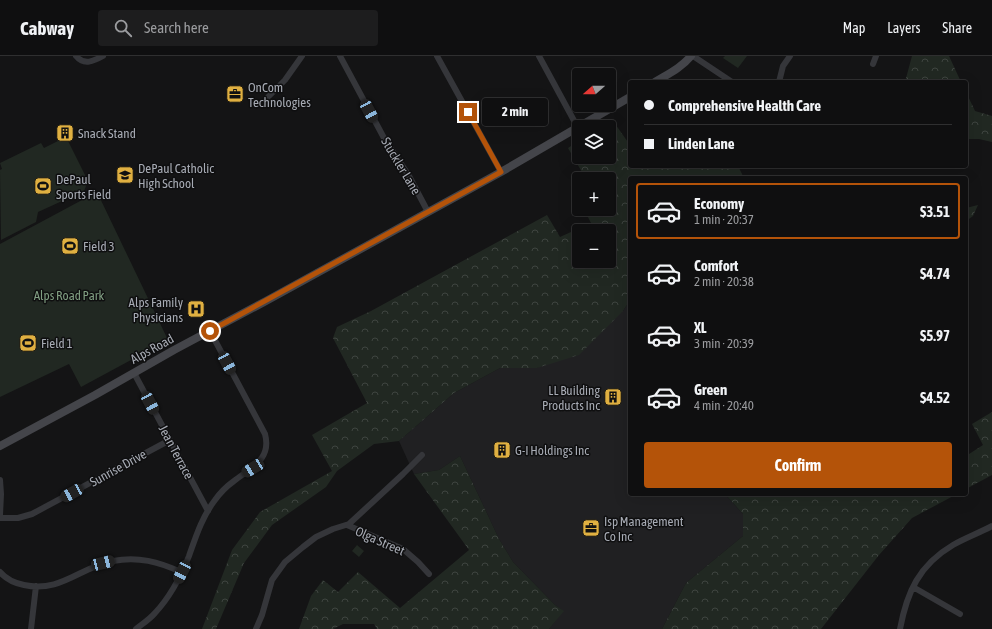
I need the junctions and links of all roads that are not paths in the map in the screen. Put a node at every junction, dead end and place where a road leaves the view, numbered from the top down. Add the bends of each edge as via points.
1 (76, 56) edge
2 (103, 56) edge
3 (302, 56) edge
4 (340, 56) edge
5 (437, 56) edge
6 (539, 56) edge
7 (692, 56) edge
8 (790, 56) edge
9 (876, 56) edge
10 (873, 64) dead end
11 (658, 80) edge
12 (729, 80) edge
13 (780, 80) edge
14 (628, 97) edge
15 (266, 99) dead end
16 (574, 120) edge
17 (591, 120) edge
18 (572, 131) edge
19 (501, 172) junction
20 (428, 212) junction
21 (210, 331) junction
22 (134, 373) junction
23 (170, 440) junction
24 (0, 446) edge
25 (422, 455) dead end
26 (0, 480) edge
27 (208, 511) junction
28 (0, 515) edge
29 (0, 518) edge
30 (347, 526) junction
31 (992, 526) edge
32 (0, 572) edge
33 (182, 572) junction
34 (429, 574) dead end
35 (36, 586) junction
36 (913, 587) junction
37 (960, 614) dead end
38 (31, 629) edge
39 (136, 629) edge
40 (256, 629) edge
41 (900, 629) edge

1 - 2 street via 81,61 90,62
3 - 15 street via 285,80
4 - 20 street, Stuckler Lane
5 - 19 street
6 - 16 street
7 - 11 main road via 681,67
7 - 12 street
8 - 13 street via 783,66
9 - 10 street
14 - 17 main road, Alps Road
18 - 19 main road, Alps Road
19 - 20 main road, Alps Road
20 - 21 main road, Alps Road
21 - 22 main road, Alps Road
21 - 27 street via 263,428 267,442 260,461 226,488
22 - 23 street, Jean Terrace
22 - 24 main road, Alps Road
23 - 27 street, Jean Terrace
23 - 29 street, Sunrise Drive via 32,514 18,518
25 - 30 street
26 - 28 street
27 - 33 street
30 - 34 street, Olga Street via 403,549
30 - 40 street via 316,537 285,562 272,580
31 - 36 street via 944,551 927,566
32 - 35 street via 11,581
33 - 35 street via 152,561 124,559 103,563 55,585
33 - 39 street via 155,613
35 - 38 street
36 - 37 street
36 - 41 street via 905,605

